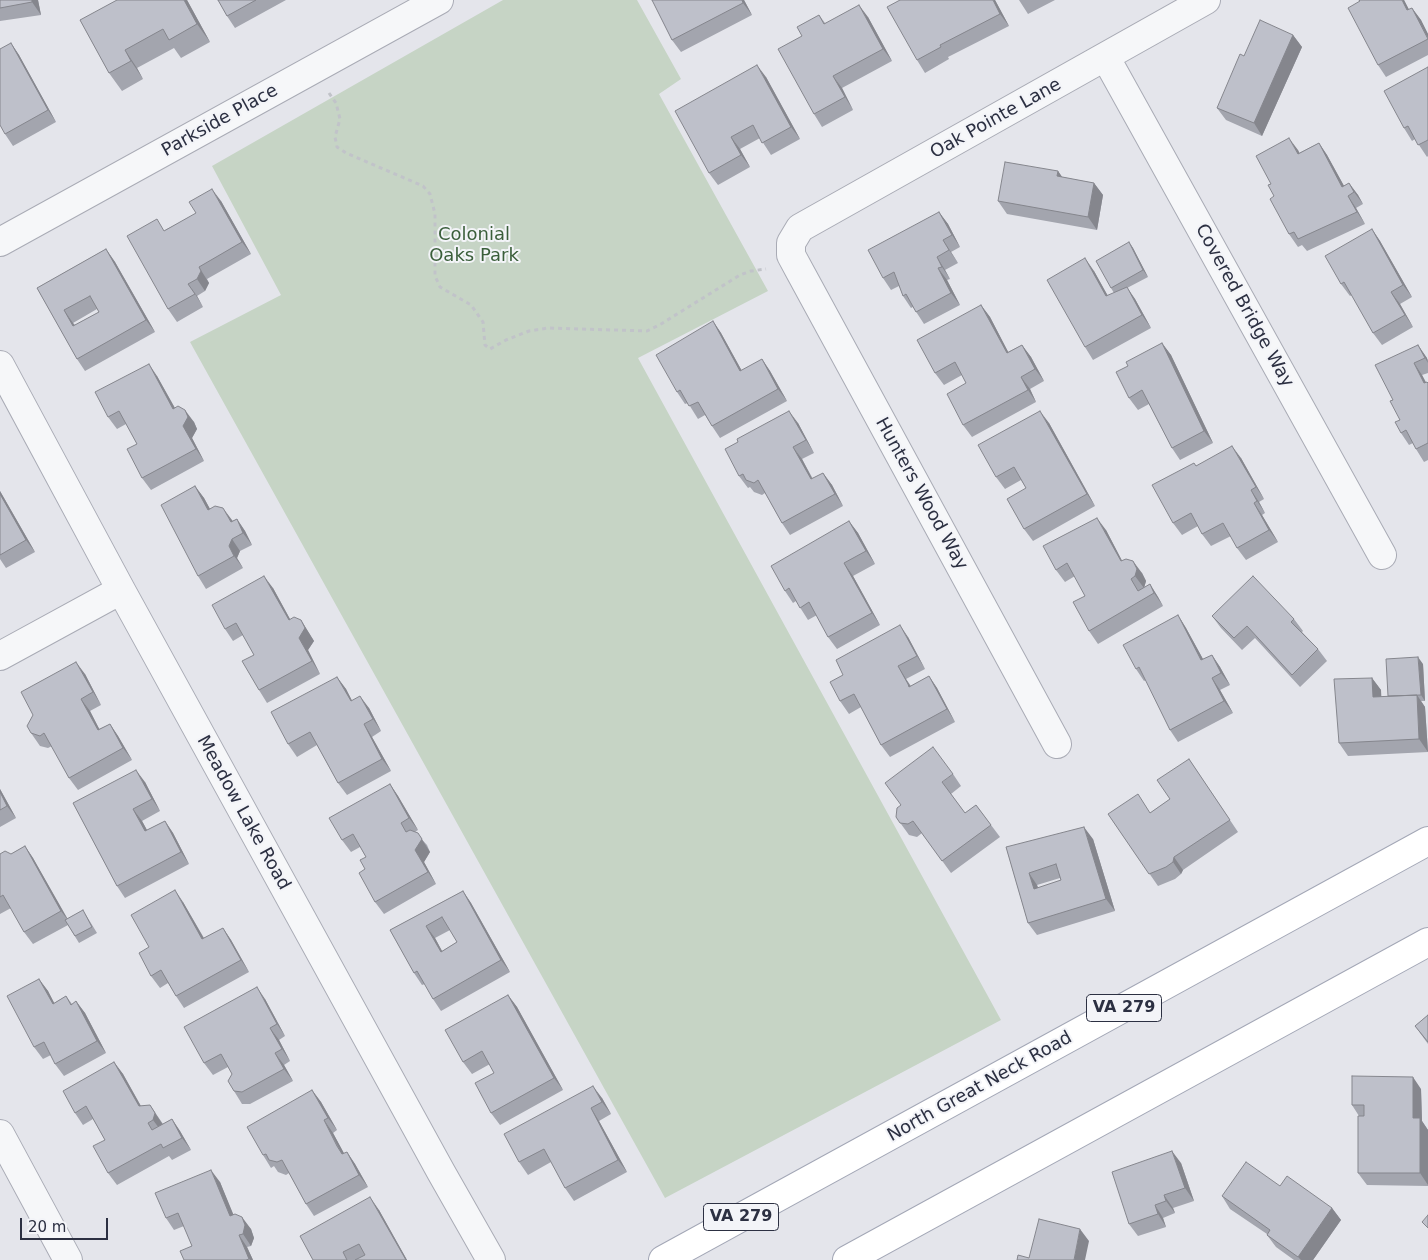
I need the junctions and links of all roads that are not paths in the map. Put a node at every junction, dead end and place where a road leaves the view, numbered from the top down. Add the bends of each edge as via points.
1 (439, 0) edge
2 (1206, 0) edge
3 (1106, 58) junction
4 (0, 242) edge
5 (794, 256) joint
6 (0, 364) edge
7 (1382, 555) dead end
8 (121, 590) junction
9 (0, 656) edge
10 (1057, 744) dead end
11 (1428, 841) edge
12 (1428, 942) edge
13 (0, 1134) edge
14 (68, 1260) edge
15 (491, 1260) edge
16 (663, 1260) edge
17 (847, 1260) edge

1 - 4 street, Parkside Place
2 - 3 street, Oak Pointe Lane
3 - 5 street, Oak Pointe Lane via 800,228
3 - 7 street, Covered Bridge Way
5 - 10 street, Hunters Wood Way
6 - 8 street, Meadow Lake Road
8 - 9 street
8 - 15 street, Meadow Lake Road
11 - 16 main road, North Great Neck Road / VA 279
12 - 17 main road
13 - 14 street

